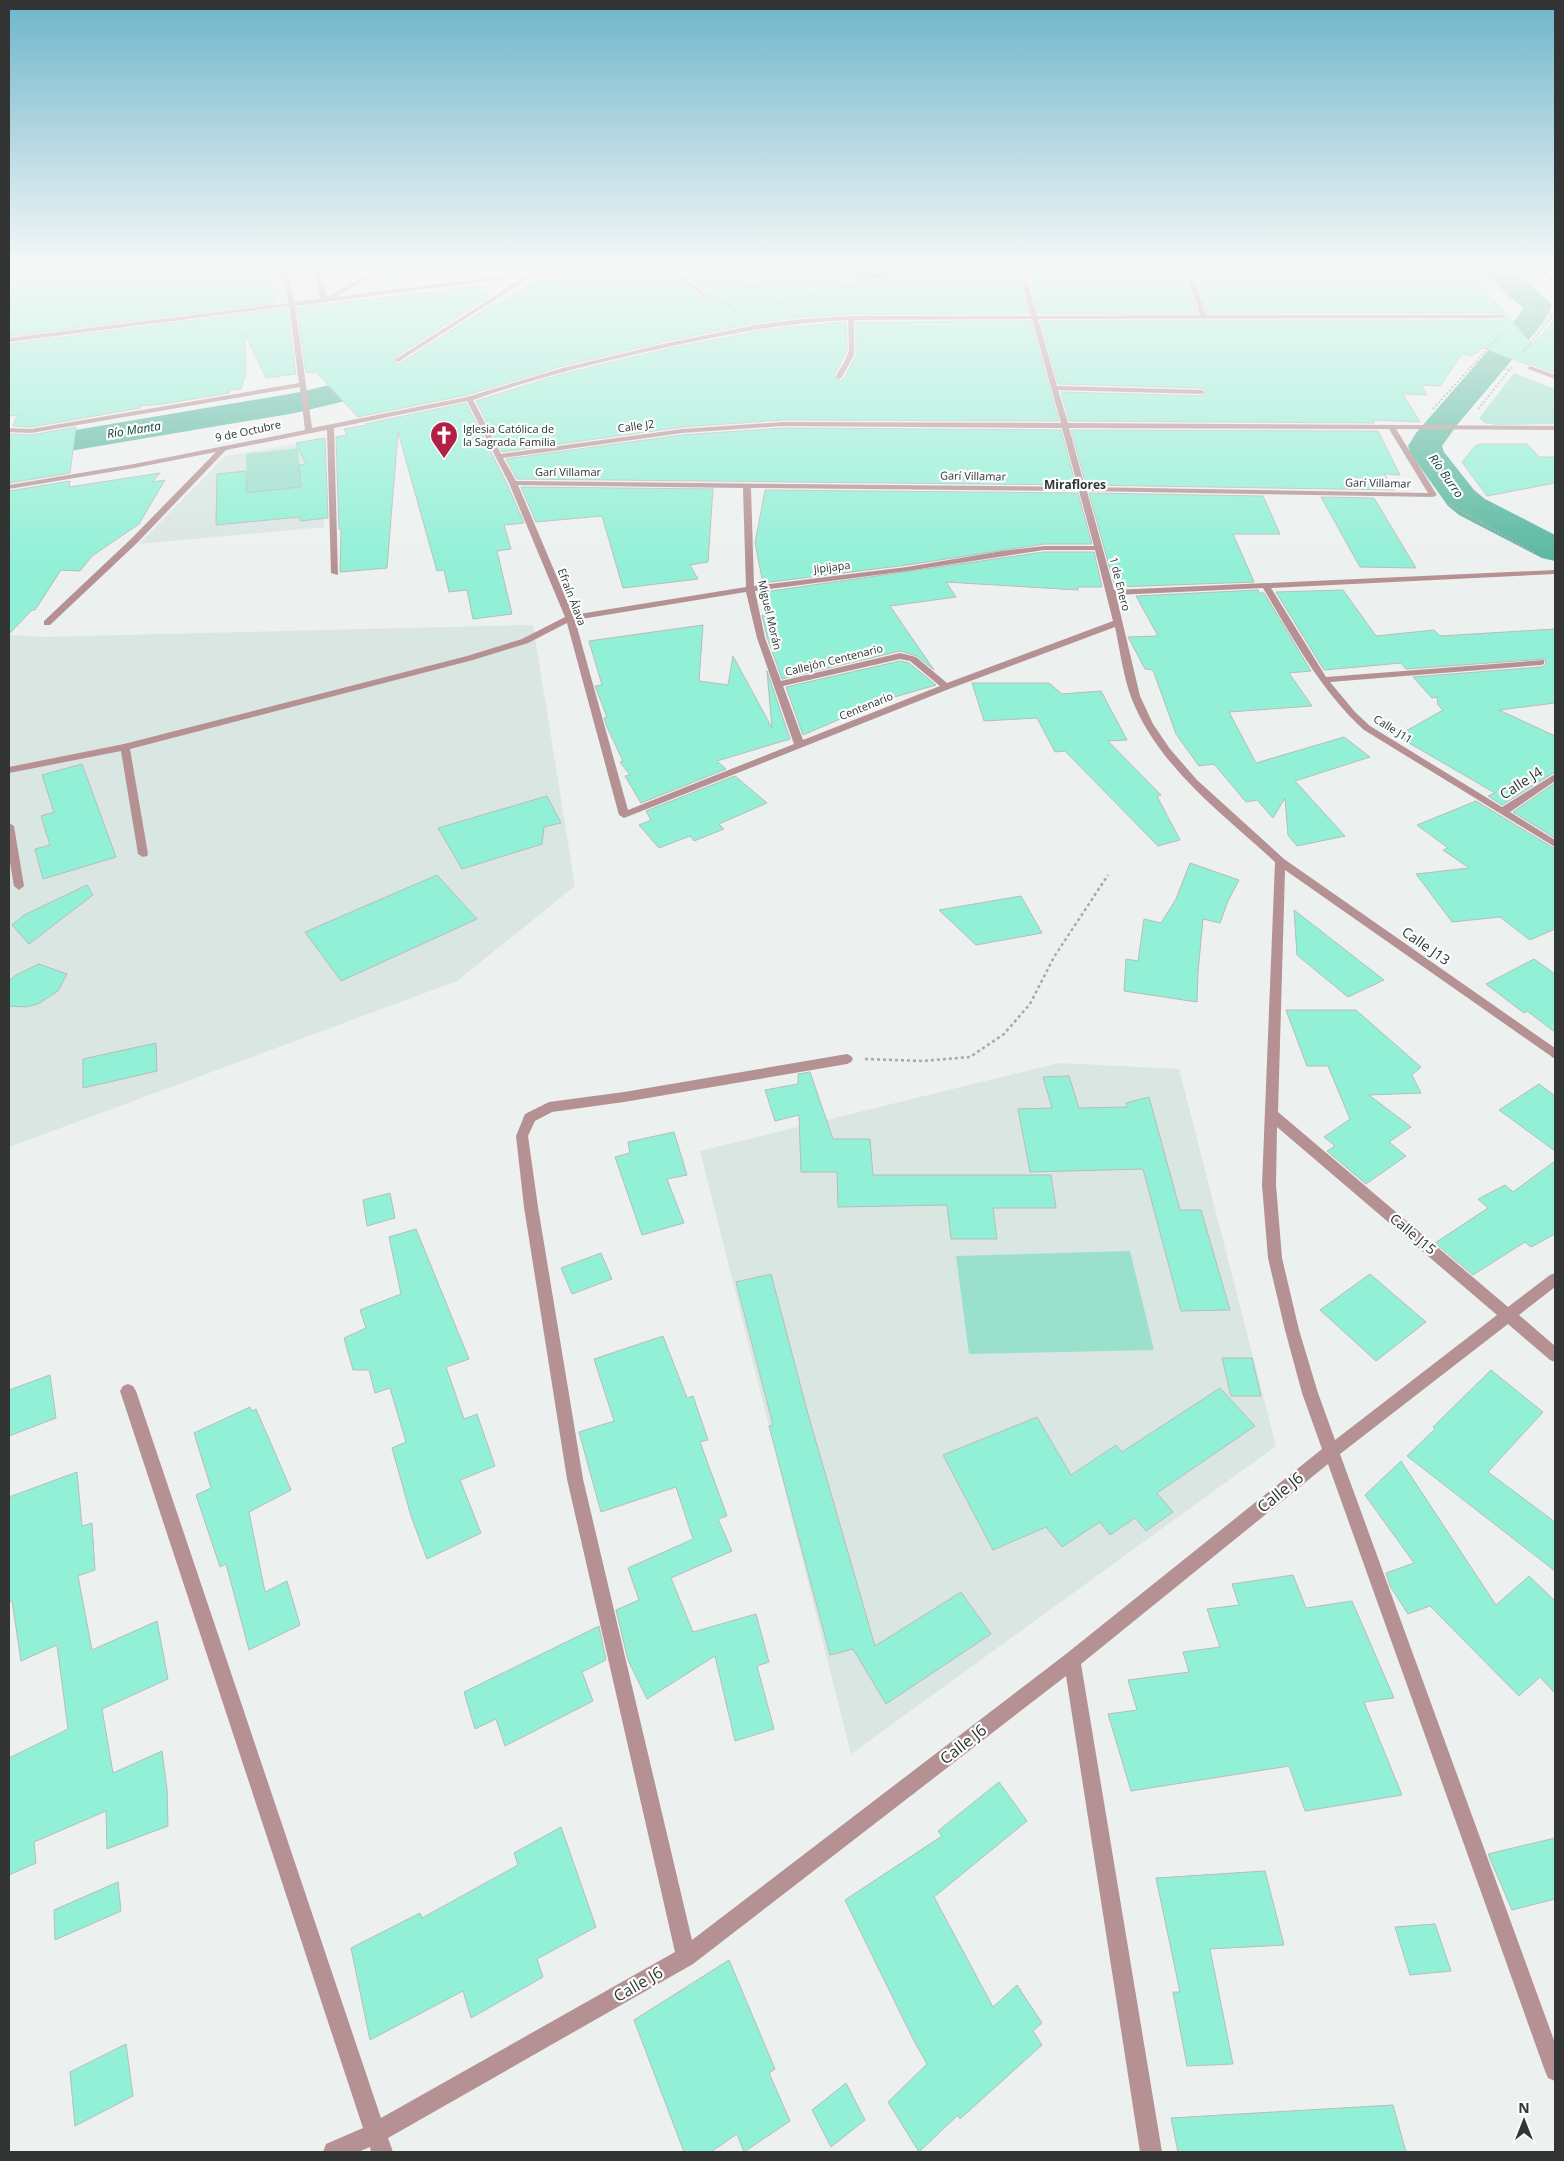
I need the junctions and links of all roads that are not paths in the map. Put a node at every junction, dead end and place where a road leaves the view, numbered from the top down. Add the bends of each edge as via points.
1 (299, 365) edge
2 (585, 365) edge
3 (843, 365) edge
4 (1049, 365) edge
5 (1530, 368) dead end
6 (839, 377) dead end
7 (1555, 377) edge
8 (302, 388) junction
9 (1056, 388) junction
10 (1202, 392) dead end
11 (469, 399) junction
12 (1065, 424) junction
13 (330, 426) junction
14 (1392, 428) junction
15 (1555, 428) edge
16 (9, 430) edge
17 (309, 430) junction
18 (224, 448) junction
19 (500, 456) junction
20 (512, 482) junction
21 (747, 484) junction
22 (9, 487) edge
23 (1082, 488) junction
24 (1098, 548) junction
25 (1555, 572) edge
26 (335, 573) dead end
27 (1265, 585) junction
28 (750, 589) junction
29 (1111, 593) junction
30 (570, 618) junction
31 (47, 623) dead end
32 (1117, 623) junction
33 (1541, 662) dead end
34 (1324, 680) junction
35 (777, 685) junction
36 (946, 687) junction
37 (800, 746) junction
38 (125, 748) junction
39 (9, 770) edge
40 (1555, 777) edge
41 (1502, 812) junction
42 (624, 815) joint
43 (9, 826) edge
44 (1555, 844) edge
45 (143, 854) dead end
46 (1280, 862) junction
47 (19, 886) dead end
48 (1555, 1054) edge
49 (847, 1059) road end
50 (1270, 1112) junction
51 (1555, 1279) edge
52 (1508, 1315) junction
53 (1555, 1355) edge
54 (128, 1391) dead end
55 (1332, 1451) junction
56 (1072, 1660) junction
57 (686, 1957) junction
58 (1555, 2071) edge
59 (379, 2143) edge
60 (334, 2152) edge
61 (1151, 2152) edge

1 - 8 street
2 - 11 street, 9 de Octubre via 520,381
3 - 6 street
4 - 9 street, 1 de Enero
5 - 7 street
8 - 16 street via 30,432
8 - 17 street
9 - 10 street
9 - 12 street, 1 de Enero
11 - 13 street, 9 de Octubre
11 - 19 street, Efraín Álava
12 - 14 street, Calle J2
12 - 19 street, Calle J2 via 749,425
12 - 23 street, 1 de Enero
13 - 17 street, 9 de Octubre
13 - 26 street
14 - 15 street, Calle J2
14 - 23 street, Garí Villamar via 1433,495
17 - 18 street, 9 de Octubre
18 - 22 street, 9 de Octubre
18 - 31 street via 134,541
19 - 20 street, Efraín Álava
20 - 21 street, Garí Villamar
20 - 30 street, Efraín Álava
21 - 23 street, Garí Villamar
21 - 28 street, Miguel Morán
23 - 24 street, 1 de Enero
24 - 28 street, Jipijapa via 1024,550
24 - 29 street, 1 de Enero
25 - 27 street
27 - 29 street
27 - 34 street, Calle J11
28 - 30 street, Jipijapa
28 - 35 street, Miguel Morán via 761,638
29 - 32 street, 1 de Enero
30 - 38 street, Jipijapa via 525,641 470,658
30 - 42 street, Efraín Álava
32 - 36 street, Centenario
32 - 46 street, 1 de Enero via 1135,696 1148,724 1193,782
33 - 34 street
34 - 41 street, Calle J11 via 1352,716 1367,728
35 - 36 street, Callejón Centenario via 900,656 914,659
35 - 37 street, Miguel Morán
36 - 37 street, Centenario
37 - 42 street, Centenario
38 - 39 street, Jipijapa
38 - 45 street
40 - 41 street, Calle J4
41 - 44 street, Calle J11
43 - 47 street
46 - 48 street, Calle J13
46 - 50 street
49 - 57 street via 549,1107 530,1118 522,1136 575,1479
50 - 52 street, Calle J15
50 - 55 street via 1269,1185 1275,1258 1310,1393
51 - 52 street, Calle J6
52 - 53 street, Calle J15
52 - 55 street, Calle J6
54 - 59 street
55 - 56 street, Calle J6
55 - 58 street
56 - 57 street, Calle J6
56 - 61 street
57 - 59 street, Calle J6
59 - 60 street, Calle J6

